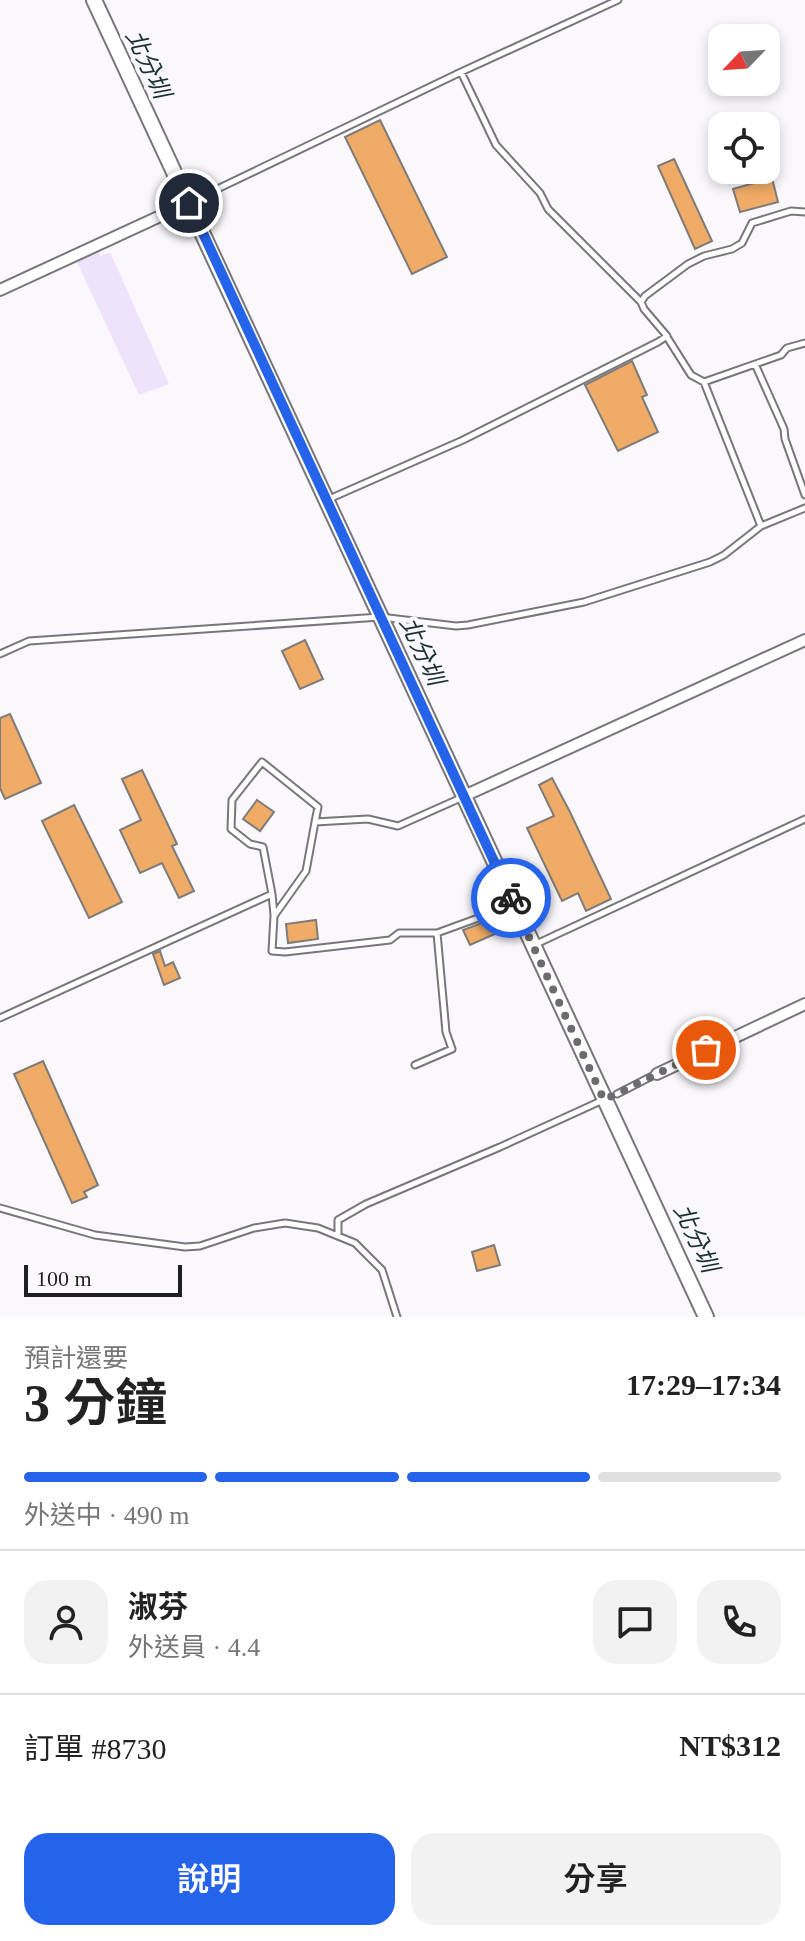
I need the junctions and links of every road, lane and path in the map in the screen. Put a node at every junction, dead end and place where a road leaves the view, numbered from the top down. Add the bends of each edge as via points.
1 (94, 0) edge
2 (618, 0) edge
3 (461, 72) junction
4 (208, 194) joint
5 (189, 203) junction
6 (805, 212) edge
7 (0, 290) edge
8 (641, 302) junction
9 (667, 336) junction
10 (805, 343) edge
11 (755, 364) junction
12 (704, 382) junction
13 (805, 495) edge
14 (331, 498) junction
15 (805, 508) edge
16 (761, 526) junction
17 (380, 617) junction
18 (805, 640) edge
19 (0, 654) edge
20 (469, 794) junction
21 (805, 819) edge
22 (315, 822) junction
23 (272, 894) junction
24 (514, 905) junction
25 (274, 916) junction
26 (437, 933) junction
27 (539, 943) junction
28 (805, 1004) edge
29 (0, 1018) edge
30 (415, 1065) dead end
31 (657, 1074) joint
32 (611, 1097) junction
33 (0, 1208) edge
34 (338, 1236) junction
35 (397, 1317) edge
36 (706, 1317) edge

1 - 5 street
2 - 3 lane
3 - 4 lane
3 - 8 lane via 496,145 548,209
4 - 5 street
5 - 7 street
5 - 14 street
6 - 8 lane via 752,223 742,243 688,264
8 - 9 lane
9 - 12 lane via 691,375
9 - 14 lane via 463,440
10 - 11 lane
11 - 12 lane
11 - 13 lane
12 - 16 lane
14 - 17 street
15 - 16 lane
16 - 17 lane via 710,562 584,602 456,626
17 - 19 lane via 29,641
17 - 20 street
18 - 20 street
20 - 22 lane via 398,826 368,819
20 - 24 street
21 - 27 lane
22 - 23 lane via 318,807 262,762 232,800 231,829 263,847
22 - 25 lane via 306,871
23 - 25 lane
23 - 29 lane
24 - 26 lane
24 - 27 street
25 - 26 lane via 272,951 390,940 399,933
26 - 30 lane via 452,1049
27 - 32 street
28 - 31 street
31 - 32 lane
32 - 34 lane via 366,1204 338,1220
32 - 36 street
33 - 34 lane via 95,1235 185,1247 285,1223
34 - 35 lane via 355,1243 382,1270

